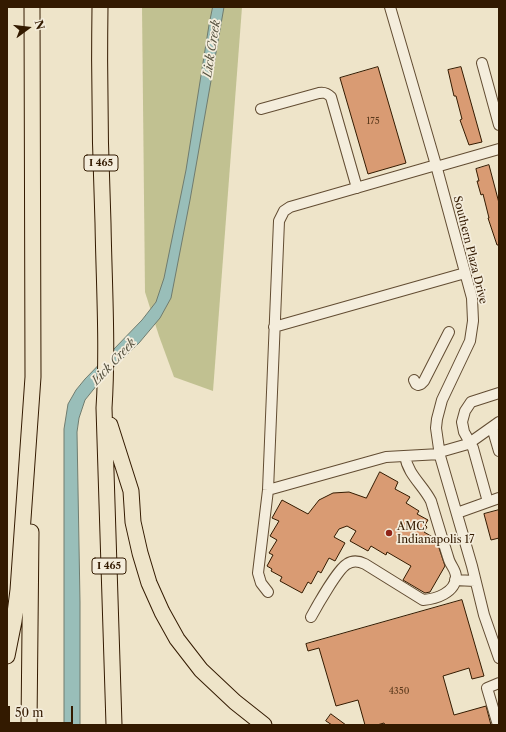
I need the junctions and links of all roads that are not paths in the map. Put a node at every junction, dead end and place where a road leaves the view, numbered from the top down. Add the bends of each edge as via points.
1 (32, 7) edge
2 (100, 7) edge
3 (390, 7) edge
4 (482, 63) dead end
5 (261, 110) dead end
6 (499, 125) edge
7 (499, 149) edge
8 (436, 166) junction
9 (357, 188) junction
10 (465, 273) junction
11 (274, 327) junction
12 (449, 332) dead end
13 (414, 380) dead end
14 (499, 393) edge
15 (104, 408) junction
16 (30, 417) junction
17 (496, 424) edge
18 (471, 442) junction
19 (499, 451) edge
20 (440, 453) junction
21 (405, 456) junction
22 (268, 490) junction
23 (499, 498) edge
24 (488, 502) junction
25 (457, 513) junction
26 (455, 580) junction
27 (475, 581) junction
28 (268, 592) dead end
29 (311, 617) dead end
30 (7, 656) edge
31 (499, 658) edge
32 (499, 683) edge
33 (29, 725) edge
34 (114, 725) edge
35 (264, 725) edge
36 (498, 725) edge

1 - 16 highway via 33,376
2 - 15 highway, I 465 via 106,319
3 - 8 street, Southern Plaza Drive
4 - 6 street
5 - 9 street via 319,93 328,94
7 - 8 street
8 - 9 street
8 - 10 street, Southern Plaza Drive
9 - 11 street via 290,207 281,215
10 - 11 street
10 - 20 street, Southern Plaza Drive via 473,308 472,330 466,350 439,409 436,428
11 - 22 street
12 - 13 street via 422,384 418,385
14 - 18 street via 475,400 468,405 462,427
15 - 34 highway, I 465
15 - 35 highway via 130,491 140,553 149,583 162,612 177,639 201,670
16 - 30 highway via 18,590
16 - 33 highway
17 - 18 street
17 - 19 street
18 - 20 street
18 - 24 street
20 - 21 street
20 - 25 street, Southern Plaza Drive
21 - 22 street via 386,457
21 - 26 street via 411,473 431,501 449,560 456,572
22 - 28 street via 258,573 261,583
23 - 24 street
24 - 25 street
25 - 27 street, Southern Plaza Drive
26 - 27 street
26 - 29 street via 446,593 423,600 365,564 352,562 342,569
27 - 31 street, Southern Plaza Drive
32 - 36 street via 487,688

